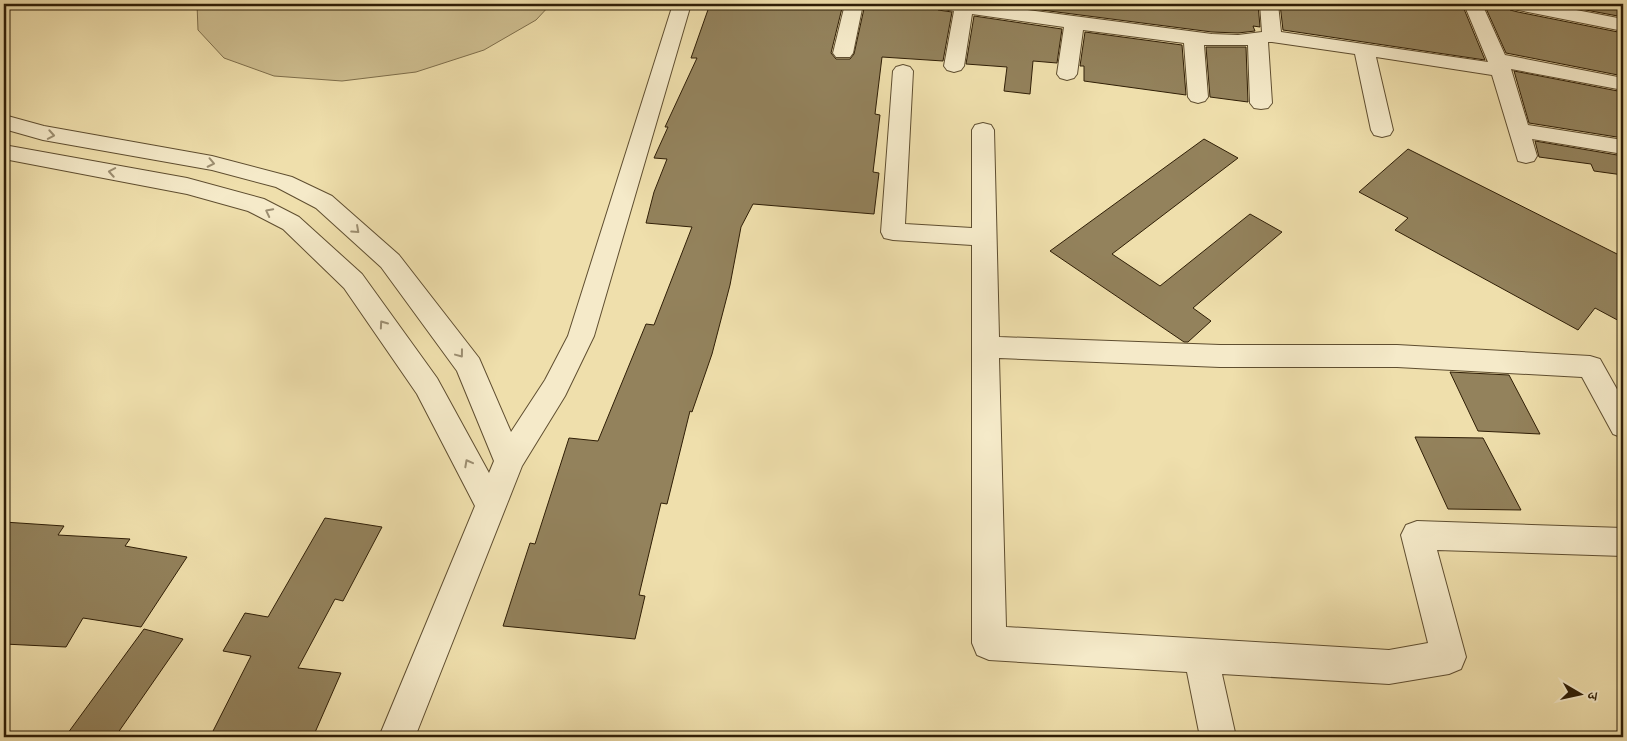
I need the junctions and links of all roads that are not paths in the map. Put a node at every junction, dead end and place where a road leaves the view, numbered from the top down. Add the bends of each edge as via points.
1 (682, 4) edge
2 (854, 4) edge
3 (945, 4) edge
4 (1269, 4) edge
5 (1468, 4) edge
6 (1518, 4) edge
7 (964, 6) junction
8 (1074, 22) junction
9 (1623, 25) edge
10 (1193, 37) junction
11 (1265, 38) junction
12 (1364, 48) junction
13 (843, 53) dead end
14 (1499, 65) junction
15 (954, 66) dead end
16 (902, 71) dead end
17 (1066, 74) dead end
18 (1623, 84) edge
19 (1198, 97) dead end
20 (1262, 102) dead end
21 (4, 122) edge
22 (983, 130) dead end
23 (1382, 130) dead end
24 (1518, 130) junction
25 (1623, 147) edge
26 (4, 152) edge
27 (1526, 156) dead end
28 (984, 236) junction
29 (986, 347) junction
30 (1623, 426) edge
31 (509, 461) junction
32 (491, 506) junction
33 (1623, 542) edge
34 (1201, 656) junction
35 (397, 737) edge
36 (1218, 737) edge

1 - 31 street via 581,336 555,388
2 - 13 street
3 - 7 street
4 - 11 street
5 - 14 street
6 - 9 street
7 - 8 street
7 - 15 street
8 - 10 street
8 - 17 street
10 - 11 street via 1221,40
10 - 19 street
11 - 12 street
11 - 20 street
12 - 14 street
12 - 23 street
14 - 18 street
14 - 24 street
16 - 28 street via 893,232
21 -> 31 street via 43,133 212,163 284,182 324,202 390,261 469,366
22 - 28 street
24 - 25 street
24 - 27 street
32 -> 26 street via 427,386 353,281 291,223 256,205 187,186
28 - 29 street
29 - 30 street via 1220,356 1397,356 1590,367
29 - 34 street via 989,643
31 - 32 street
32 - 35 street
33 - 34 street via 1417,535 1449,657 1389,667
34 - 36 street

